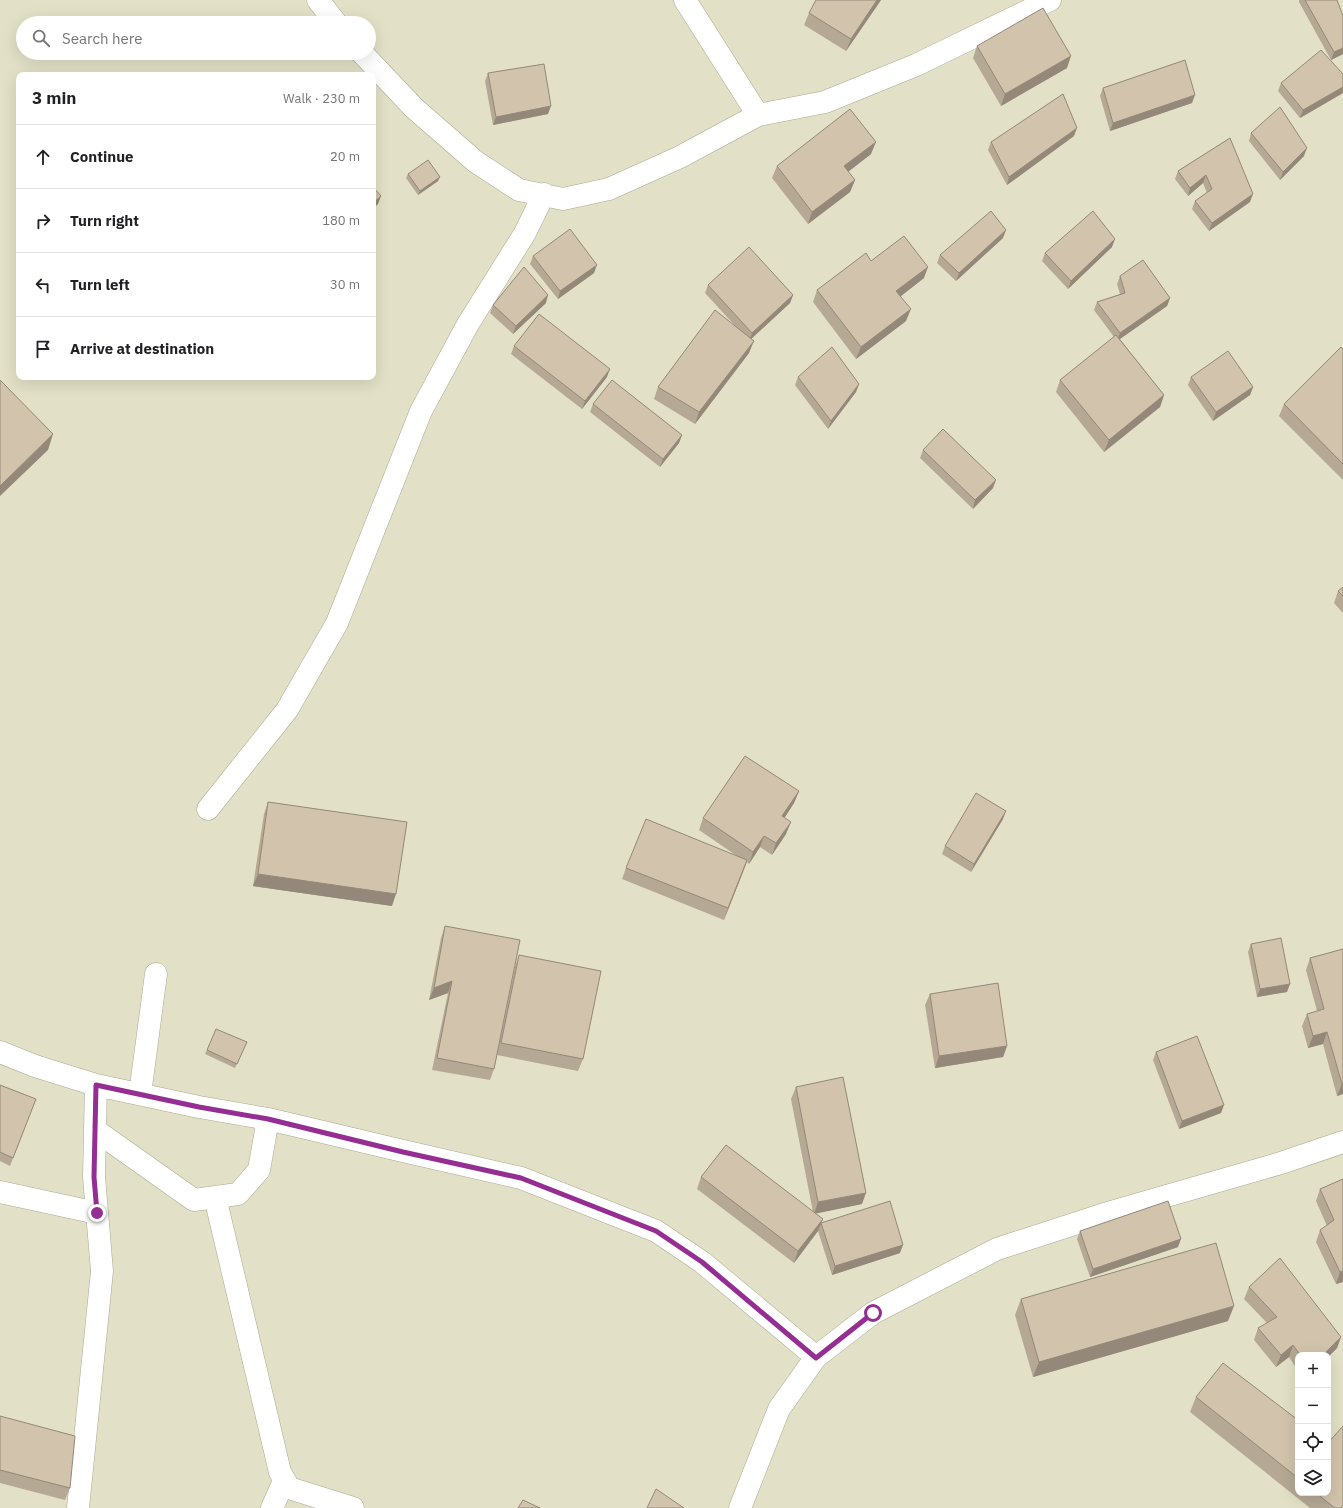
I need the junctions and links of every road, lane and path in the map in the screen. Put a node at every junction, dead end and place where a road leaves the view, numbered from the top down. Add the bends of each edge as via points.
1 (318, 0) edge
2 (685, 0) edge
3 (1050, 0) edge
4 (331, 16) edge
5 (367, 65) edge
6 (375, 72) edge
7 (376, 73) edge
8 (758, 115) junction
9 (544, 194) junction
10 (208, 809) dead end
11 (156, 974) dead end
12 (0, 1052) edge
13 (96, 1085) junction
14 (140, 1094) junction
15 (268, 1119) junction
16 (95, 1130) junction
17 (1343, 1142) edge
18 (0, 1192) edge
19 (215, 1197) junction
20 (97, 1213) junction
21 (816, 1358) junction
22 (284, 1481) junction
23 (78, 1508) edge
24 (272, 1508) edge
25 (353, 1508) edge
26 (740, 1508) edge

1 - 4 street
2 - 8 street
3 - 8 street via 916,64 825,102
5 - 6 street
7 - 9 street via 476,162 519,190
8 - 9 street via 680,158 609,189 562,199
9 - 10 street via 525,233 468,324 421,411 337,623 287,710
11 - 14 street
12 - 13 street
13 - 14 street
13 - 16 street
14 - 15 street
15 - 19 street via 259,1170 238,1194
15 - 21 street via 521,1178 656,1231 702,1262
16 - 19 street via 194,1200
16 - 20 street via 94,1177
17 - 21 street via 1281,1164 1111,1212 997,1249 873,1313
18 - 20 street
19 - 22 street
20 - 23 street via 102,1271
21 - 26 street via 778,1409
22 - 24 street
22 - 25 street via 289,1488

